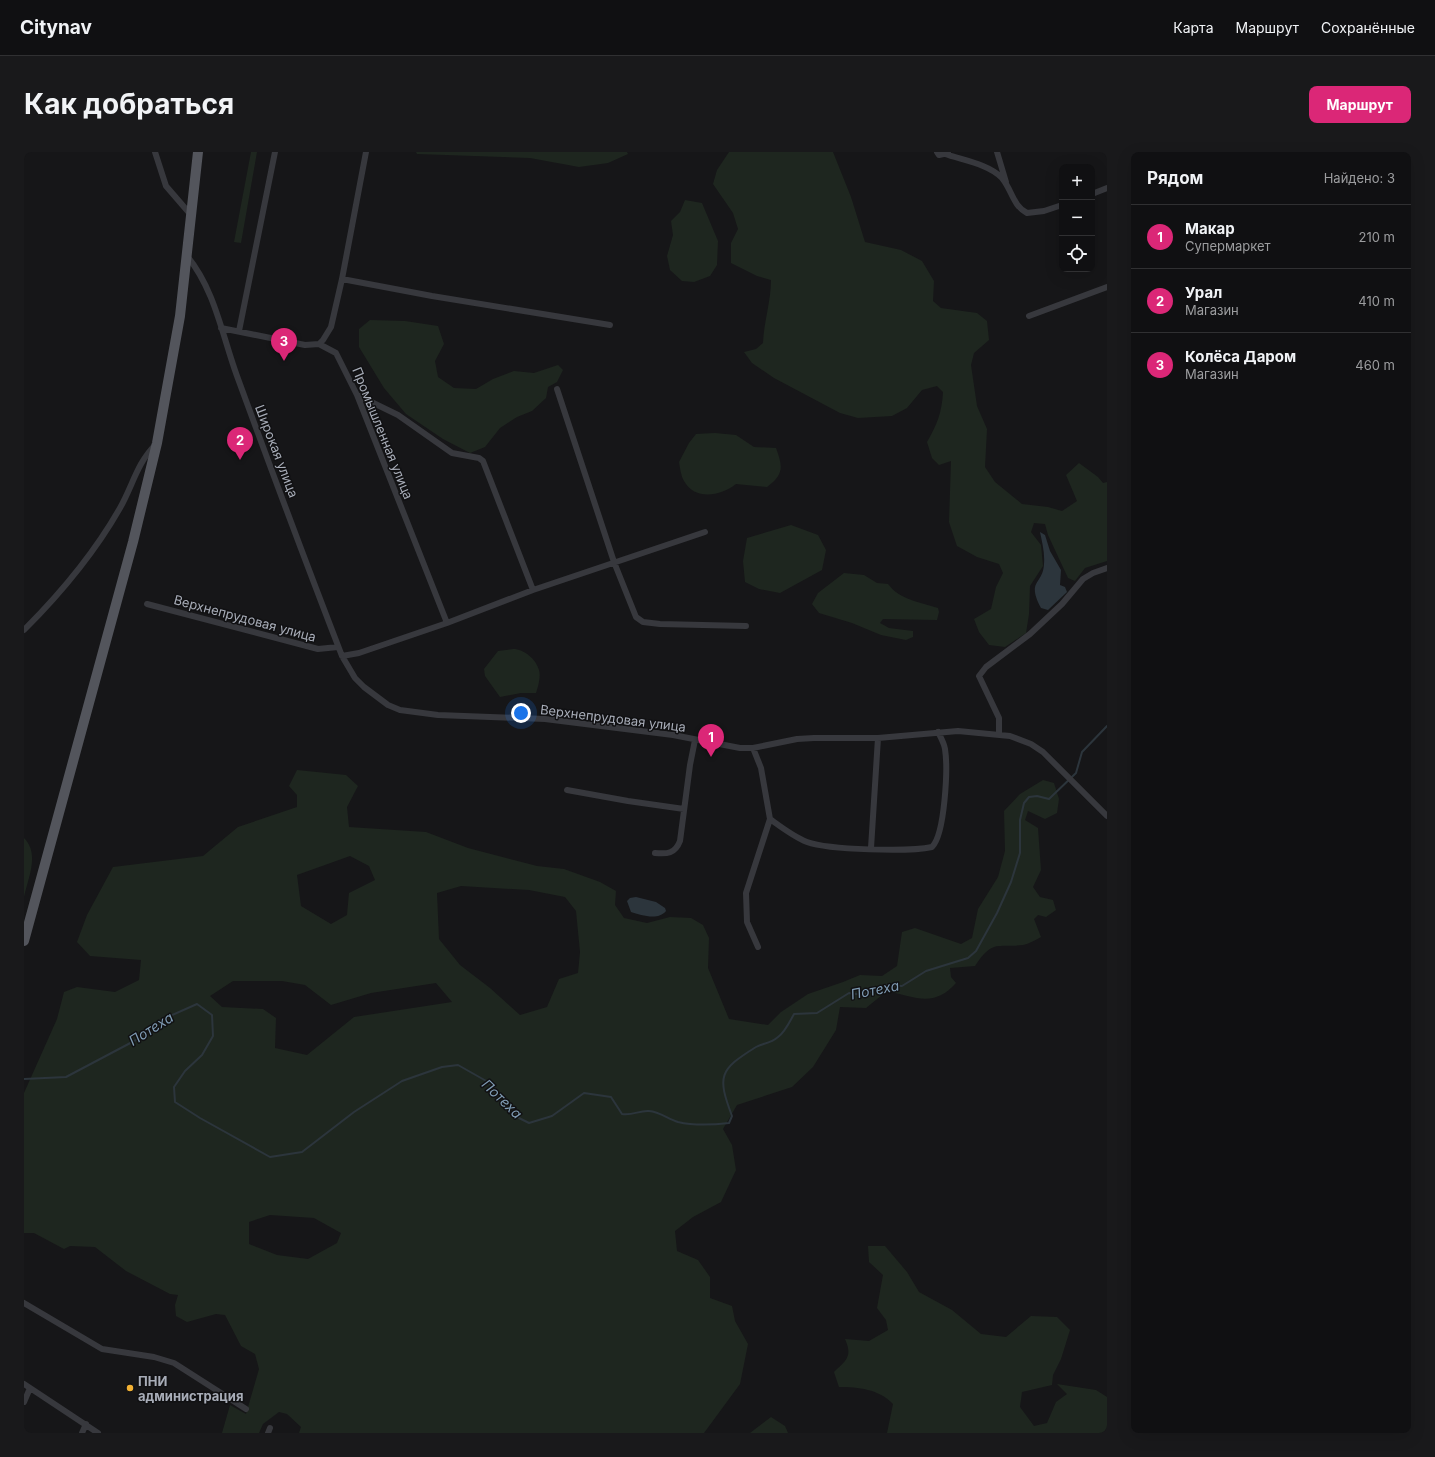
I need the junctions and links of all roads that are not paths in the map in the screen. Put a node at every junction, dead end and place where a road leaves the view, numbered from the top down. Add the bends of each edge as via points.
1 (154, 152) edge
2 (198, 152) edge
3 (275, 152) edge
4 (366, 152) edge
5 (997, 152) edge
6 (943, 153) edge
7 (1007, 186) junction
8 (1107, 188) edge
9 (1095, 193) edge
10 (1059, 206) edge
11 (191, 215) junction
12 (187, 256) junction
13 (342, 278) junction
14 (1107, 287) edge
15 (1029, 316) dead end
16 (610, 325) dead end
17 (222, 328) junction
18 (239, 331) junction
19 (319, 344) junction
20 (557, 388) dead end
21 (357, 395) junction
22 (157, 443) junction
23 (705, 532) dead end
24 (614, 562) junction
25 (1107, 568) edge
26 (533, 590) junction
27 (147, 604) dead end
28 (448, 623) junction
29 (746, 626) dead end
30 (24, 630) edge
31 (338, 646) junction
32 (342, 656) junction
33 (938, 732) junction
34 (999, 734) junction
35 (878, 738) junction
36 (695, 740) junction
37 (753, 748) junction
38 (567, 790) dead end
39 (684, 809) junction
40 (1107, 816) edge
41 (770, 819) junction
42 (871, 848) junction
43 (655, 853) dead end
44 (24, 941) edge
45 (758, 947) dead end
46 (24, 1303) edge
47 (24, 1384) edge
48 (30, 1388) junction
49 (24, 1402) edge
50 (246, 1409) dead end
51 (86, 1424) junction
52 (82, 1433) edge
53 (98, 1433) edge

1 - 11 street via 166,186
2 - 11 main road
3 - 18 street
4 - 13 street
5 - 7 street
6 - 7 street via 987,168 996,173
7 - 10 street via 1015,203 1027,213
8 - 9 street
11 - 12 main road
12 - 17 street, Широкая улица via 206,286
12 - 22 main road via 180,316
13 - 16 street via 432,296
13 - 19 street via 331,327
14 - 15 street
17 - 18 street
17 - 31 street, Широкая улица via 236,374
18 - 19 street via 305,344
19 - 21 street, Промышленная улица via 336,353
20 - 24 street
21 - 26 street via 388,409 452,453 483,460
21 - 28 street, Промышленная улица
22 - 30 street via 144,456 120,508 86,559
22 - 44 main road via 133,542
23 - 24 street
24 - 26 street
24 - 29 street via 639,621 660,624
25 - 34 street via 1083,579 1062,604 1030,634 986,667 979,676 999,718
26 - 28 street
27 - 31 street, Верхнепрудовая улица via 318,649
28 - 32 street via 359,653
31 - 32 street, Широкая улица
32 - 36 street, Верхнепрудовая улица via 364,687 381,701 400,710 438,715 545,719 625,728
33 - 34 street, Верхнепрудовая улица
33 - 35 street, Верхнепрудовая улица
33 - 42 street via 945,750 946,777 936,843 932,847 922,849
34 - 40 street, Верхнепрудовая улица via 1022,739 1043,752
35 - 37 street, Верхнепрудовая улица via 796,739
35 - 42 street
36 - 37 street, Верхнепрудовая улица
36 - 39 street
37 - 41 street via 761,768
38 - 39 street
39 - 43 street via 678,848 665,854
41 - 42 street via 811,843
41 - 45 street via 746,893 747,922
46 - 50 street via 102,1349 154,1357 174,1363
47 - 48 street
48 - 49 street
48 - 51 street
51 - 52 street
51 - 53 street

